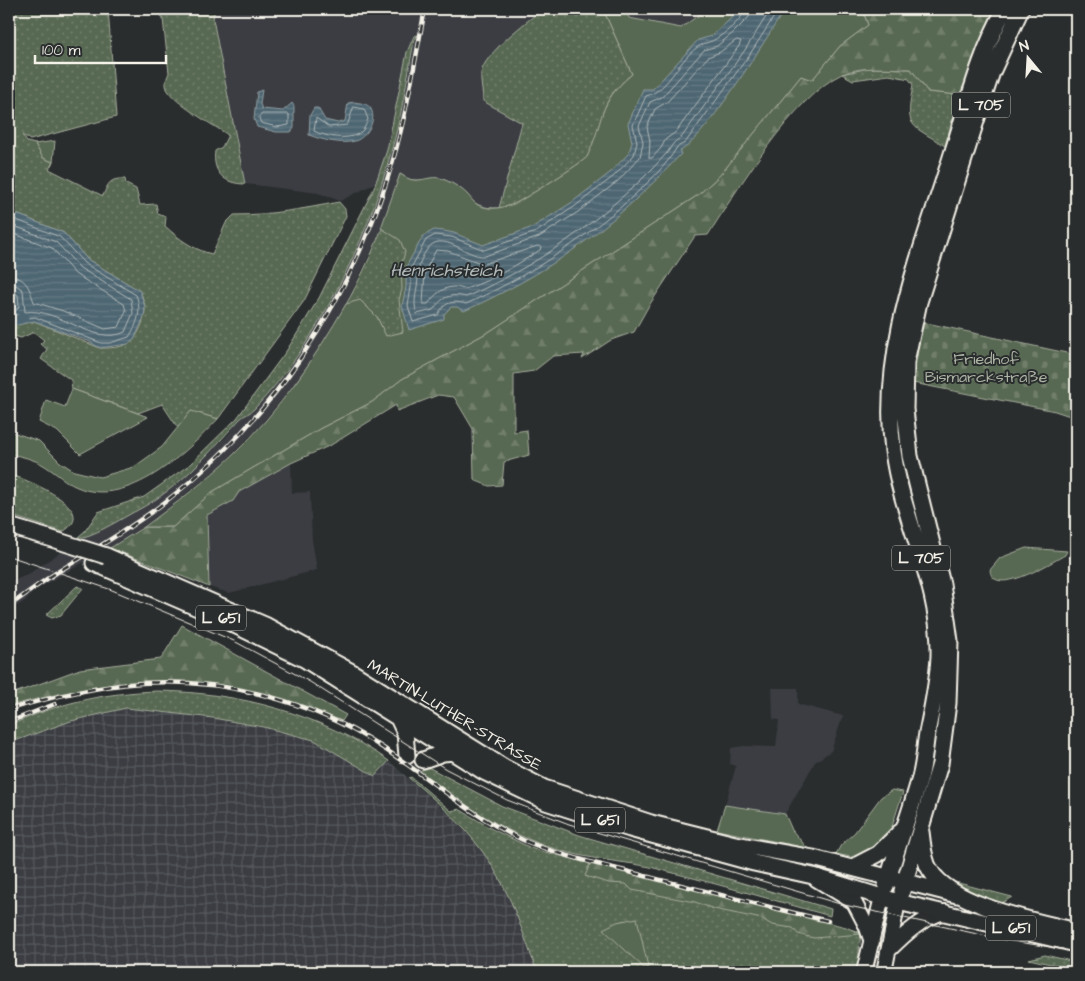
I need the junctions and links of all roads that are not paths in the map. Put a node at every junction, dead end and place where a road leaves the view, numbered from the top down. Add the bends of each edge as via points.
1 (1005, 9) edge
2 (1021, 9) edge
3 (943, 202) junction
4 (900, 324) junction
5 (908, 350) junction
6 (894, 458) junction
7 (911, 461) junction
8 (9, 526) edge
9 (9, 536) edge
10 (43, 541) junction
11 (106, 564) junction
12 (398, 716) junction
13 (431, 720) junction
14 (941, 721) junction
15 (437, 740) junction
16 (455, 752) junction
17 (407, 756) dead end
18 (423, 760) dead end
19 (920, 826) junction
20 (902, 829) junction
21 (853, 867) junction
22 (812, 876) junction
23 (888, 877) junction
24 (905, 882) junction
25 (957, 894) junction
26 (882, 898) junction
27 (898, 902) junction
28 (945, 912) junction
29 (1076, 931) edge
30 (872, 942) junction
31 (1076, 944) edge
32 (889, 950) junction
33 (864, 972) edge
34 (884, 972) edge

1 - 3 main road, L 705 via 980,60
2 - 3 main road, L 705 via 992,72
3 - 4 main road, L 705
3 - 5 main road, L 705
4 - 5 main road
4 - 6 main road, L 705 via 894,354 891,404
5 - 7 main road, L 705 via 905,410
6 - 7 main road
6 - 14 main road, L 705 via 933,601 939,653
7 - 14 main road, L 705 via 947,613 950,641
8 - 10 main road, L 651
9 - 10 main road, L 651
10 - 11 main road, L 651, bridge
11 - 12 main road, MARTIN-LUTHER-STRASSE / L 651 via 304,659
11 - 13 main road, MARTIN-LUTHER-STRASSE / L 651 via 251,618 352,672
12 - 15 main road, MARTIN-LUTHER-STRASSE / L 651
12 - 17 main road via 405,733
13 - 15 main road
13 - 21 main road, MARTIN-LUTHER-STRASSE / L 651 via 505,768 544,788 594,806 735,844
14 - 19 main road, L 705 via 937,781
14 - 20 main road, L 705 via 929,725 919,783
15 - 16 main road, MARTIN-LUTHER-STRASSE / L 651
16 - 18 main road
16 - 22 main road, MARTIN-LUTHER-STRASSE / L 651 via 504,782 573,812
19 - 24 main road, L 705
19 - 25 main road, MARTIN-LUTHER-STRASSE / L 651 via 928,867 939,882
20 - 21 main road via 878,854
20 - 23 main road, L 705
21 - 23 main road, MARTIN-LUTHER-STRASSE / L 651
22 - 26 main road, MARTIN-LUTHER-STRASSE / L 651
22 - 30 main road, MARTIN-LUTHER-STRASSE / L 651 via 854,902
23 - 24 main road, MARTIN-LUTHER-STRASSE / L 651
23 - 26 main road, L 705
24 - 25 main road, MARTIN-LUTHER-STRASSE / L 651
24 - 27 main road, L 705
25 - 29 main road, MARTIN-LUTHER-STRASSE / L 651 via 990,908
26 - 27 main road, MARTIN-LUTHER-STRASSE / L 651
26 - 30 main road
27 - 28 main road, MARTIN-LUTHER-STRASSE / L 651
27 - 32 main road
28 - 31 main road, MARTIN-LUTHER-STRASSE / L 651
28 - 32 main road via 914,927
30 - 33 main road
32 - 34 main road

